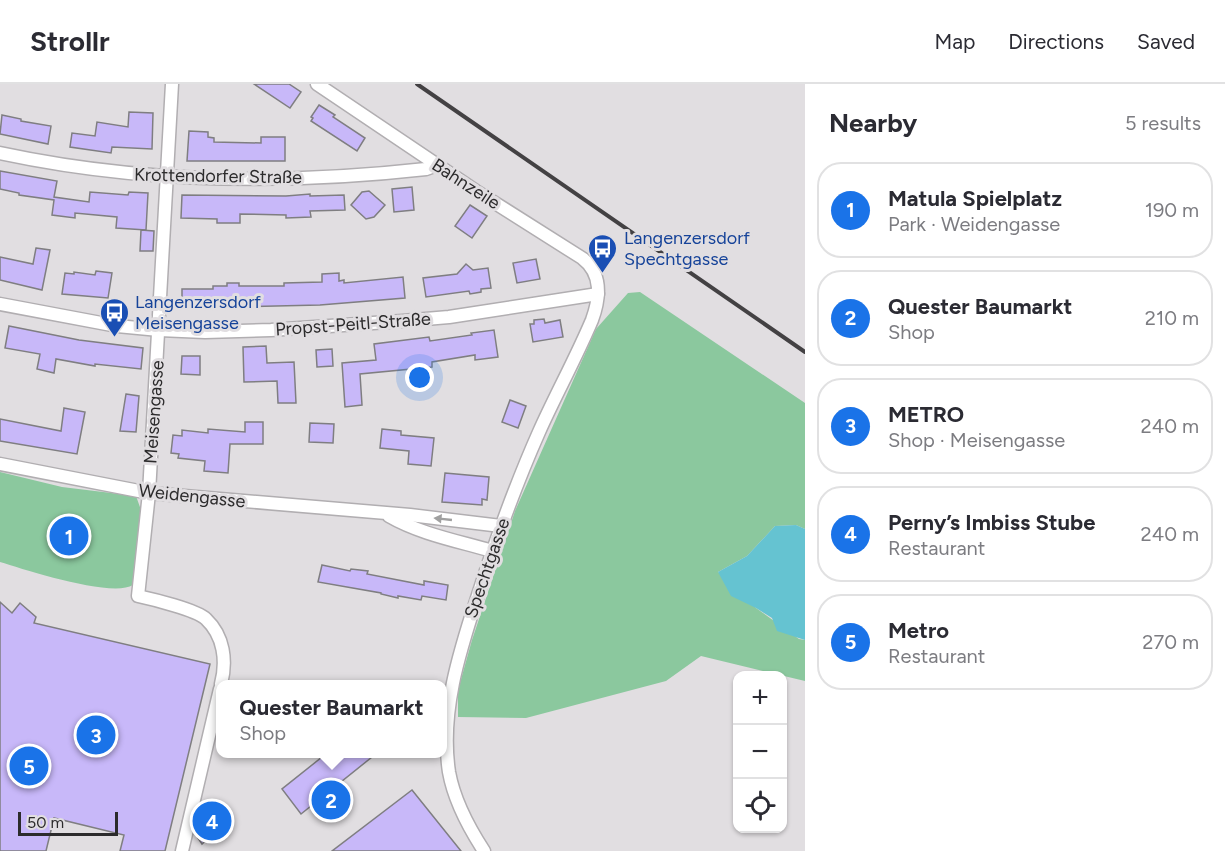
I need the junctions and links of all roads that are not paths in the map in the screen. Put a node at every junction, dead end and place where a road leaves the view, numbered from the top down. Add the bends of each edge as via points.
1 (172, 84) edge
2 (317, 84) edge
3 (0, 153) edge
4 (437, 165) junction
5 (167, 177) junction
6 (598, 294) junction
7 (0, 304) edge
8 (159, 330) junction
9 (0, 464) edge
10 (149, 493) junction
11 (386, 514) junction
12 (501, 526) junction
13 (492, 551) junction
14 (222, 680) edge
15 (216, 706) edge
16 (182, 851) edge
17 (484, 851) edge

1 - 5 street, Meisengasse
2 - 4 street, Bahnzeile
3 - 5 street, Krottendorfer Straße
4 - 5 street, Krottendorfer Straße via 335,177
4 - 6 street, Bahnzeile via 587,262 597,276
5 - 8 street, Meisengasse
6 - 8 street, Propst-Peitl-Straße via 402,321 271,330
6 - 12 street, Spechtgasse via 592,320 538,433
7 - 8 street, Propst-Peitl-Straße
8 - 10 street, Meisengasse
9 - 10 street, Weidengasse
10 - 11 street, Weidengasse
10 - 14 street, Meisengasse via 138,596 204,617 222,640
12 -> 11 street, Weidengasse
11 - 13 street, Weidengasse via 402,524
12 - 13 street, Spechtgasse
13 - 17 street, Spechtgasse via 455,671 447,751 456,796
15 - 16 street

